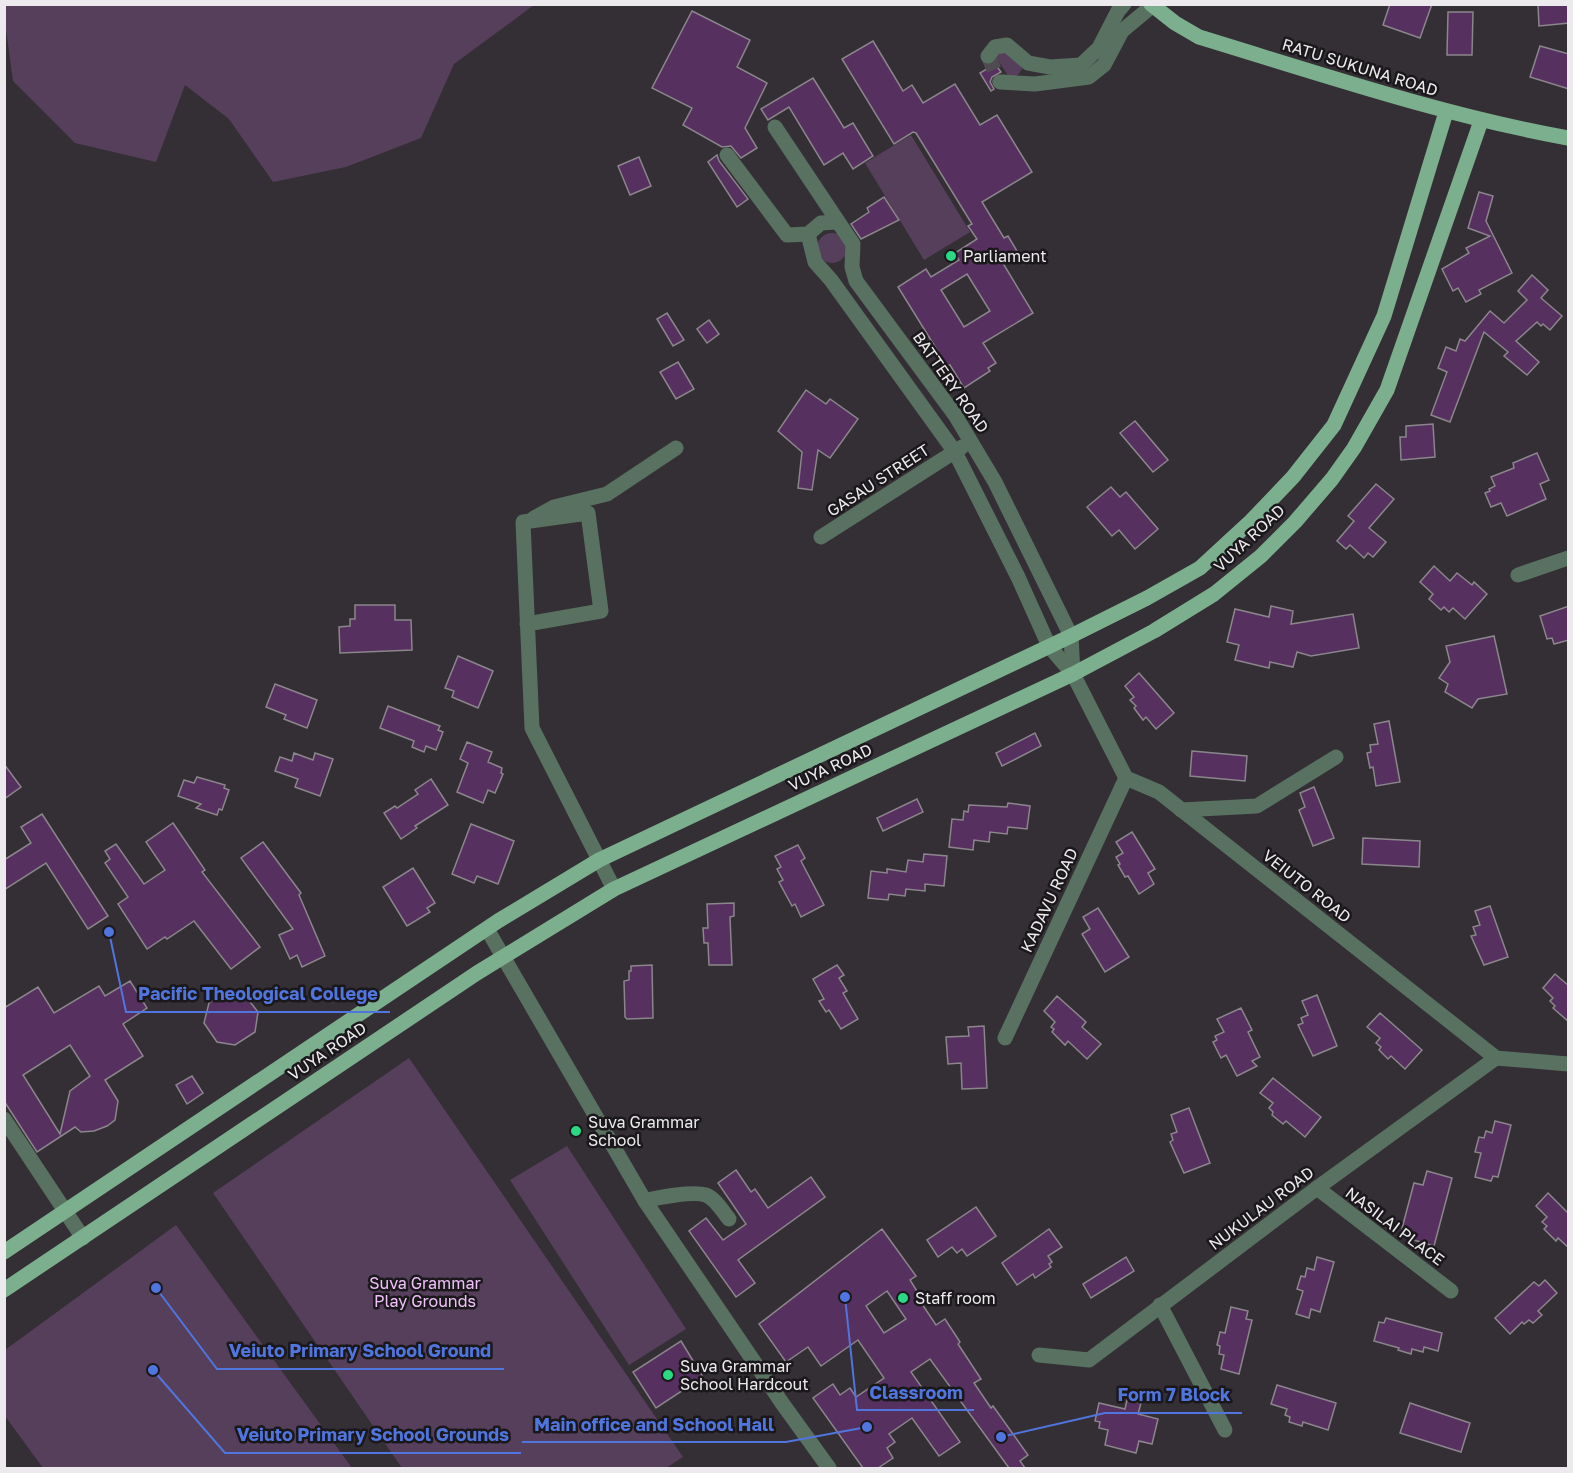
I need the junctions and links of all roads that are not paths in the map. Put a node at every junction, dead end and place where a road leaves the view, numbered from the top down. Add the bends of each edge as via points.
1 (1124, 4) edge
2 (1151, 5) edge
3 (988, 56) dead end
4 (1000, 82) dead end
5 (1446, 112) junction
6 (1481, 121) junction
7 (775, 127) dead end
8 (1569, 138) edge
9 (727, 155) dead end
10 (836, 222) junction
11 (808, 234) junction
12 (852, 267) junction
13 (831, 280) junction
14 (971, 441) junction
15 (676, 448) dead end
16 (955, 452) junction
17 (529, 521) junction
18 (821, 537) dead end
19 (1569, 558) edge
20 (1518, 575) dead end
21 (527, 624) junction
22 (1071, 636) junction
23 (1049, 646) junction
24 (1073, 674) junction
25 (1336, 757) dead end
26 (1126, 778) junction
27 (1181, 810) junction
28 (599, 860) junction
29 (614, 889) junction
30 (487, 929) junction
31 (503, 956) junction
32 (1005, 1038) dead end
33 (1496, 1058) junction
34 (1569, 1064) edge
35 (4, 1119) edge
36 (1317, 1188) junction
37 (645, 1201) junction
38 (65, 1210) junction
39 (729, 1219) dead end
40 (83, 1238) junction
41 (4, 1252) edge
42 (4, 1290) edge
43 (1451, 1291) dead end
44 (1160, 1305) junction
45 (1039, 1355) dead end
46 (1225, 1430) dead end
47 (829, 1468) edge

1 - 3 street via 1100,48 1081,65 1050,67 1028,63 1007,45 995,47
2 - 4 street via 1122,31 1104,65 1089,77 1035,84
2 - 5 main road, RATU SUKUNA ROAD via 1199,37
5 - 6 main road, RATU SUKUNA ROAD
5 - 22 main road, VUYA ROAD via 1384,316 1334,425 1293,477 1200,568
6 - 8 main road, RATU SUKUNA ROAD
6 - 24 main road, VUYA ROAD via 1388,390 1332,479 1261,556 1215,594
7 - 10 street, BATTERY ROAD
9 - 11 street via 787,235
10 - 11 street via 821,223
10 - 12 street, BATTERY ROAD via 853,244
11 - 13 street via 815,262
12 - 13 street
12 - 14 street, BATTERY ROAD via 856,281 928,376
13 - 16 street
14 - 16 street, GASAU STREET
14 - 22 street, BATTERY ROAD
15 - 17 street via 607,494 554,507
16 - 18 street, GASAU STREET
16 - 23 street
17 - 21 street via 523,522
17 - 21 street via 588,513 601,611
19 - 20 street
21 - 28 street via 532,728
22 - 23 main road, VUYA ROAD
22 - 24 street, BATTERY ROAD
23 - 24 street
23 - 28 main road, VUYA ROAD
24 - 26 street
24 - 29 main road, VUYA ROAD
25 - 27 street via 1257,806
26 - 27 street, VEIUTO ROAD via 1159,792
26 - 32 street, KADAVU ROAD
27 - 33 street, VEIUTO ROAD
28 - 29 street
28 - 30 main road, VUYA ROAD
29 - 31 main road, VUYA ROAD
30 - 31 street
30 - 38 main road, VUYA ROAD
31 - 37 street
31 - 40 main road, VUYA ROAD
33 - 34 street
33 - 36 street, NUKULAU ROAD
35 - 38 street
36 - 43 street, NASILAI PLACE
36 - 44 street, NUKULAU ROAD
37 - 39 street via 668,1195 707,1196
37 - 47 street
38 - 40 street
38 - 41 main road, VUYA ROAD
40 - 42 main road, VUYA ROAD
44 - 45 street, NUKULAU ROAD via 1089,1360
44 - 46 street

